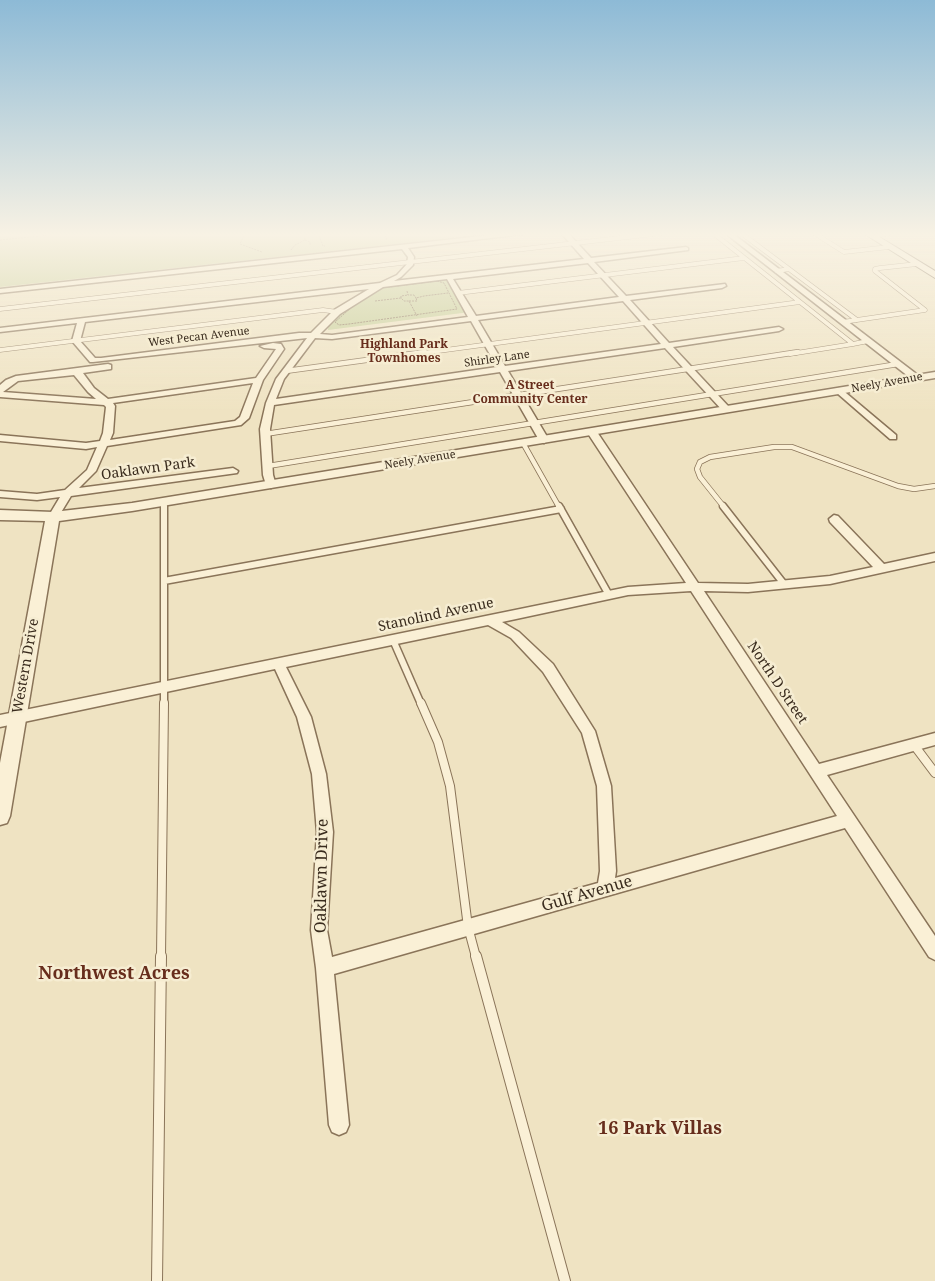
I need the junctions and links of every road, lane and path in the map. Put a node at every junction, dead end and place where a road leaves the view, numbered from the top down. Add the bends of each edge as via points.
1 (141, 293) edge
2 (318, 293) edge
3 (370, 293) edge
4 (373, 293) edge
5 (455, 293) junction
6 (618, 293) edge
7 (671, 293) edge
8 (788, 293) edge
9 (805, 293) edge
10 (822, 293) edge
11 (903, 293) edge
12 (408, 295) dead end
13 (401, 298) junction
14 (624, 299) junction
15 (375, 301) dead end
16 (409, 301) junction
17 (366, 302) dead end
18 (800, 302) junction
19 (354, 303) junction
20 (0, 309) edge
21 (337, 312) junction
22 (416, 315) junction
23 (473, 318) junction
24 (858, 320) junction
25 (81, 321) junction
26 (646, 322) junction
27 (843, 322) junction
28 (422, 325) junction
29 (779, 329) dead end
30 (0, 330) edge
31 (313, 336) junction
32 (76, 341) junction
33 (868, 341) junction
34 (853, 344) junction
35 (488, 345) junction
36 (667, 346) junction
37 (0, 350) edge
38 (898, 364) junction
39 (688, 368) junction
40 (503, 370) junction
41 (286, 371) junction
42 (76, 372) junction
43 (935, 375) edge
44 (916, 378) junction
45 (259, 380) junction
46 (0, 390) edge
47 (840, 391) junction
48 (0, 394) edge
49 (712, 394) junction
50 (518, 395) junction
51 (105, 402) junction
52 (270, 403) junction
53 (726, 410) junction
54 (534, 423) junction
55 (592, 432) junction
56 (265, 434) junction
57 (893, 437) dead end
58 (0, 438) edge
59 (544, 440) junction
60 (104, 443) junction
61 (523, 443) junction
62 (268, 466) junction
63 (233, 471) dead end
64 (271, 485) junction
65 (935, 486) edge
66 (0, 494) edge
67 (67, 494) junction
68 (164, 502) junction
69 (561, 509) junction
70 (0, 515) edge
71 (53, 517) junction
72 (834, 519) dead end
73 (935, 557) edge
74 (881, 568) junction
75 (164, 581) junction
76 (784, 584) junction
77 (693, 587) junction
78 (609, 595) junction
79 (490, 620) junction
80 (393, 640) junction
81 (278, 664) junction
82 (164, 687) junction
83 (17, 717) junction
84 (0, 721) edge
85 (935, 739) edge
86 (914, 745) junction
87 (816, 771) junction
88 (935, 773) edge
89 (0, 816) edge
90 (849, 820) junction
91 (604, 888) junction
92 (468, 927) junction
93 (935, 951) edge
94 (325, 968) junction
95 (338, 1125) dead end
96 (157, 1281) edge
97 (565, 1281) edge

1 - 20 lane
2 - 25 street
3 - 19 street
4 - 19 path
5 - 16 path
5 - 22 path via 457,309
5 - 23 street
6 - 14 street
7 - 14 street, West Pecan Avenue
8 - 18 lane
9 - 27 street
10 - 24 lane
11 - 24 lane via 925,310
12 - 13 path
13 - 15 path
13 - 16 path via 404,302
14 - 23 street, West Pecan Avenue
14 - 26 street
16 - 22 path
17 - 19 path
18 - 26 lane
18 - 34 lane
19 - 21 street
19 - 22 path via 336,323
21 - 31 street
21 - 32 lane via 323,310
22 - 28 path
23 - 28 street, West Pecan Avenue
23 - 35 street
24 - 27 lane
25 - 30 street
25 - 32 street
26 - 35 lane
26 - 36 street
27 - 33 street
28 - 31 street, West Pecan Avenue via 332,337
29 - 36 street, Shirley Lane
31 - 32 street, West Pecan Avenue via 95,360
31 - 41 street
32 - 37 lane
33 - 34 lane
33 - 38 street
34 - 39 lane
35 - 40 street
35 - 41 lane
36 - 39 street
36 - 40 street, Shirley Lane
38 - 44 street
38 - 49 lane
39 - 49 street
39 - 50 lane
40 - 50 street
40 - 52 street, Shirley Lane
41 - 52 street
42 - 45 street via 278,346 280,349
42 - 46 street via 16,379
42 - 51 street
43 - 44 street, Neely Avenue
44 - 47 street, Neely Avenue
45 - 51 street
45 - 60 street via 244,418 238,423
47 - 53 street, Neely Avenue
47 - 57 street, Neely Avenue
48 - 51 street
49 - 53 street
49 - 54 lane
50 - 54 street
50 - 56 lane
51 - 60 street, Oaklawn Park via 111,406
52 - 56 street
53 - 55 street, Neely Avenue
54 - 59 street
54 - 62 lane
55 - 59 street, Neely Avenue
55 - 77 street, North D Street
56 - 62 street
58 - 60 street via 86,446
59 - 61 street, Neely Avenue
60 - 67 street, Oaklawn Park via 91,471
61 - 64 street, Neely Avenue
61 - 69 lane
62 - 64 street
63 - 67 street, Oaklawn Park
64 - 68 street, Neely Avenue
65 - 76 lane via 914,489 898,486 792,447 710,457 700,462 697,469 700,477
66 - 67 street, Oaklawn Park via 37,497
67 - 71 street, Oaklawn Park
68 - 71 street, Neely Avenue
68 - 75 lane
69 - 75 lane
69 - 78 lane
70 - 71 street, Neely Avenue
71 - 83 street, Western Drive
72 - 74 street
73 - 74 street, Stanolind Avenue
74 - 76 street, Stanolind Avenue via 830,580
75 - 82 lane
76 - 77 street, Stanolind Avenue via 748,588
77 - 78 street, Stanolind Avenue
77 - 87 street, North D Street
78 - 79 street, Stanolind Avenue
79 - 80 street, Stanolind Avenue
79 - 91 street via 515,636 548,668 588,731 604,786 608,871
80 - 81 street, Stanolind Avenue
80 - 92 lane via 438,742 450,786
81 - 82 street, Stanolind Avenue
81 - 94 street, Oaklawn Drive via 304,717 319,774 325,832 319,930
82 - 83 street, Stanolind Avenue
82 - 96 lane
83 - 84 street, Stanolind Avenue
83 - 89 street, Western Drive
85 - 86 street
86 - 87 street
86 - 88 lane
87 - 90 street, North D Street
90 - 91 street, Gulf Avenue
90 - 93 street, North D Street
91 - 92 street, Gulf Avenue
92 - 94 street, Gulf Avenue
92 - 97 lane
94 - 95 street, Oaklawn Drive

